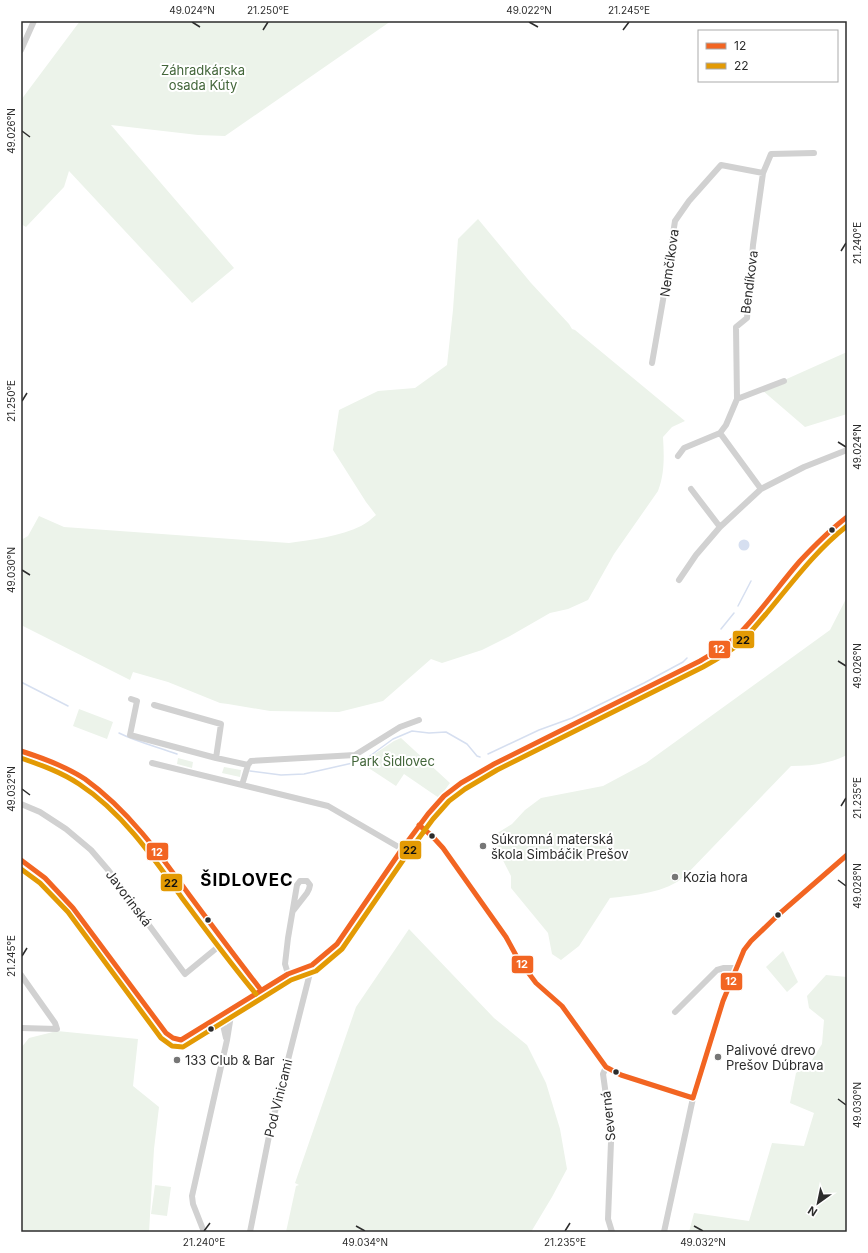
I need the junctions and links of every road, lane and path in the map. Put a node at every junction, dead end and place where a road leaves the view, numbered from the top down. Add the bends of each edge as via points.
1 (34, 21) edge
2 (21, 50) edge
3 (814, 153) dead end
4 (763, 173) junction
5 (652, 363) dead end
6 (784, 381) dead end
7 (737, 399) junction
8 (720, 433) junction
9 (847, 450) edge
10 (678, 456) dead end
11 (690, 489) dead end
12 (761, 489) junction
13 (847, 517) edge
14 (720, 527) junction
15 (679, 580) dead end
16 (131, 699) dead end
17 (154, 705) dead end
18 (419, 720) dead end
19 (21, 751) edge
20 (216, 758) junction
21 (152, 763) dead end
22 (248, 765) junction
23 (242, 785) junction
24 (21, 804) edge
25 (419, 825) junction
26 (402, 849) junction
27 (847, 855) edge
28 (21, 860) edge
29 (293, 911) dead end
30 (224, 942) junction
31 (312, 965) junction
32 (736, 968) junction
33 (288, 974) junction
34 (21, 975) edge
35 (261, 990) junction
36 (232, 1009) junction
37 (675, 1012) dead end
38 (221, 1016) junction
39 (21, 1028) edge
40 (227, 1040) junction
41 (606, 1067) junction
42 (692, 1098) junction
43 (204, 1232) edge
44 (250, 1232) edge
45 (612, 1232) edge
46 (664, 1232) edge

1 - 2 street
3 - 4 street via 771,154
4 - 5 street, Nemčíkova via 721,165 688,201 675,221
4 - 7 street, Bendíkova via 753,245 747,318 736,327
6 - 7 street
7 - 8 street, Bendíkova
8 - 10 street via 684,448
8 - 12 street
9 - 12 street via 804,467
11 - 14 street
12 - 14 street
13 - 25 street via 800,561 742,631 719,650 468,779 444,796
14 - 15 street via 696,554
16 - 20 street via 137,701 130,735
17 - 20 street via 221,724
18 - 22 street via 400,727 355,755 251,761
19 - 30 street via 66,768 110,800 134,823 160,855
20 - 22 street
21 - 23 street
22 - 23 street
23 - 26 street via 328,806
24 - 30 street, Javorinská via 40,812 66,829 91,850 185,974
25 - 26 street
25 - 41 street via 443,848 503,932 518,959 536,983 562,1006
26 - 31 street via 337,944
27 - 32 street via 751,941
28 - 38 street via 45,878 73,908 170,1038 181,1040
29 - 33 street via 285,964
30 - 35 street
31 - 33 street
31 - 44 street, Pod Vinicami via 270,1131
32 - 37 street via 717,970
32 - 42 street
33 - 35 street
34 - 39 street via 55,1023 57,1030
35 - 36 street
36 - 38 street
36 - 40 street
38 - 40 street
40 - 43 street via 192,1196 192,1204
41 - 42 street via 621,1075
41 - 45 street, Severná via 603,1074 611,1142 608,1218
42 - 46 street

